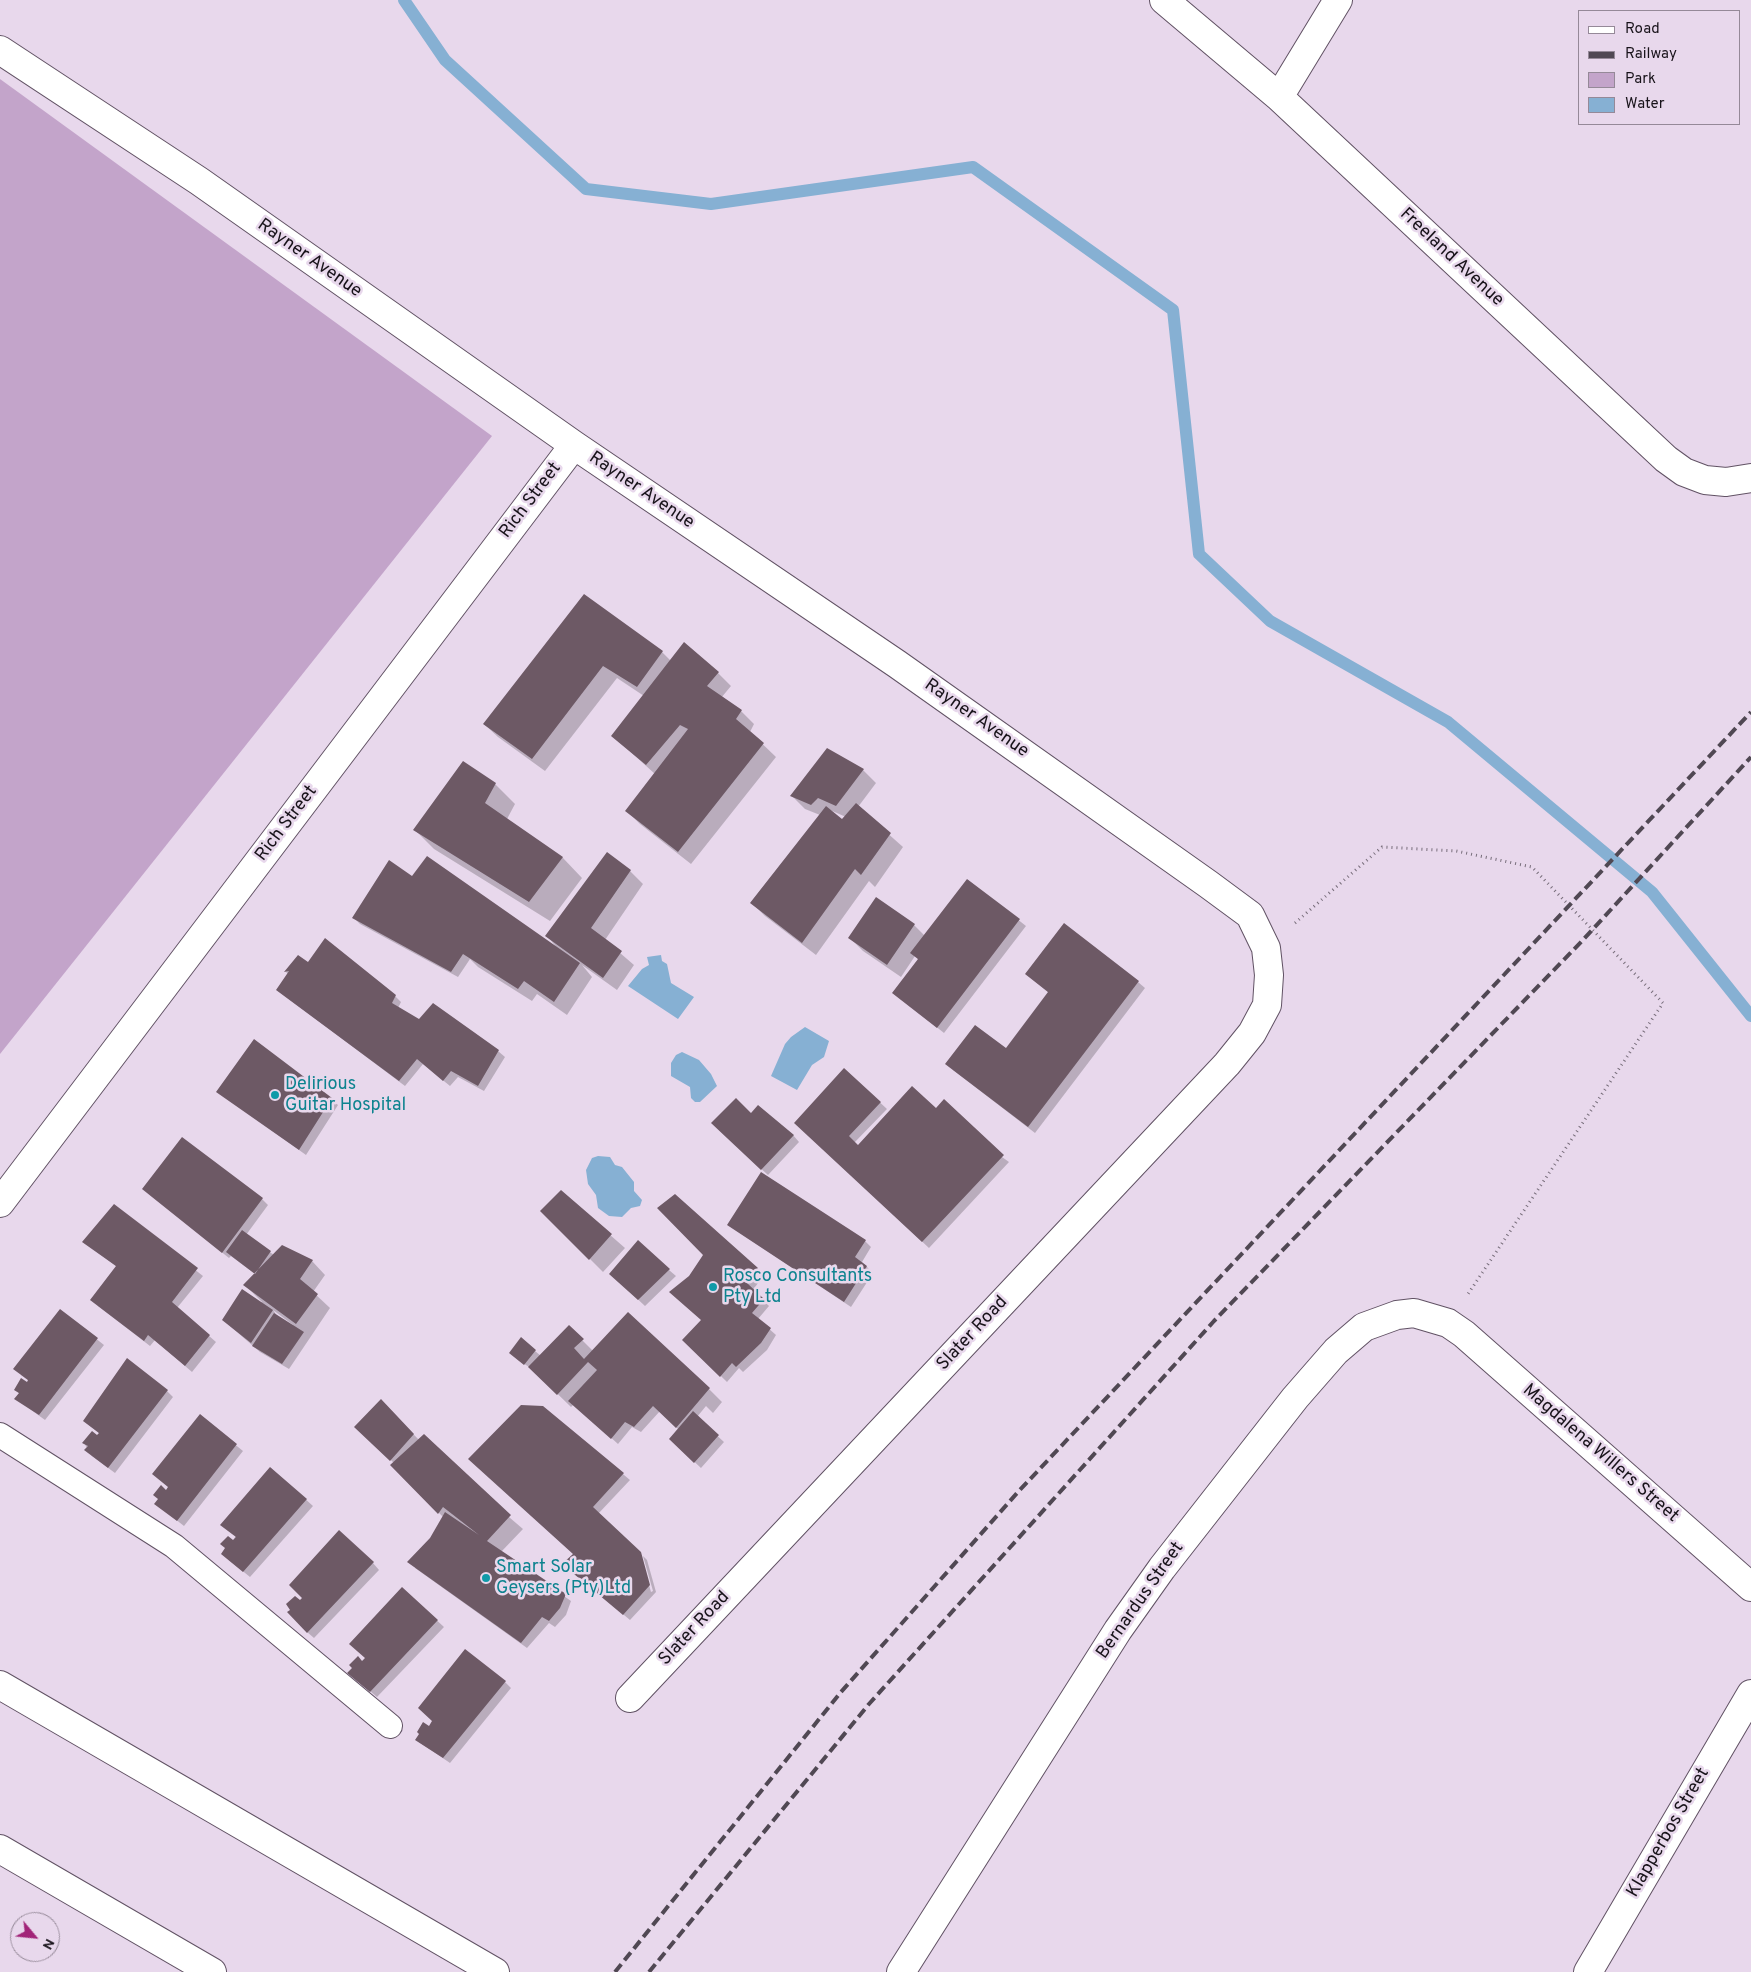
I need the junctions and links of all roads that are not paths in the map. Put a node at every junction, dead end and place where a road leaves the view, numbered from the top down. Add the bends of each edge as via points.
1 (1164, 0) edge
2 (1338, 0) edge
3 (0, 50) edge
4 (1279, 97) junction
5 (574, 445) junction
6 (1751, 478) edge
7 (1266, 948) joint
8 (0, 1203) edge
9 (1448, 1323) joint
10 (0, 1435) edge
11 (1751, 1587) edge
12 (0, 1685) edge
13 (1751, 1694) edge
14 (630, 1698) dead end
15 (390, 1726) dead end
16 (0, 1849) edge
17 (212, 1972) edge
18 (495, 1972) edge
19 (902, 1972) edge
20 (1588, 1972) edge

1 - 4 main road, Freeland Avenue
2 - 4 main road
3 - 5 main road, Rayner Avenue via 199,181
4 - 6 main road, Freeland Avenue via 1666,460 1705,480 1726,482
5 - 7 main road, Rayner Avenue via 897,664 1208,884 1250,915
5 - 8 main road, Rich Street
7 - 14 main road, Slater Road via 1269,975 1267,1006 1252,1034 1227,1064
9 - 11 main road, Magdalena Willers Street
9 - 19 main road, Bernardus Street via 1414,1313 1397,1315 1364,1327 1336,1352 1295,1398 1197,1522 1118,1630
10 - 15 lane via 174,1546
12 - 18 main road
13 - 20 main road, Klapperbos Street
16 - 17 main road

